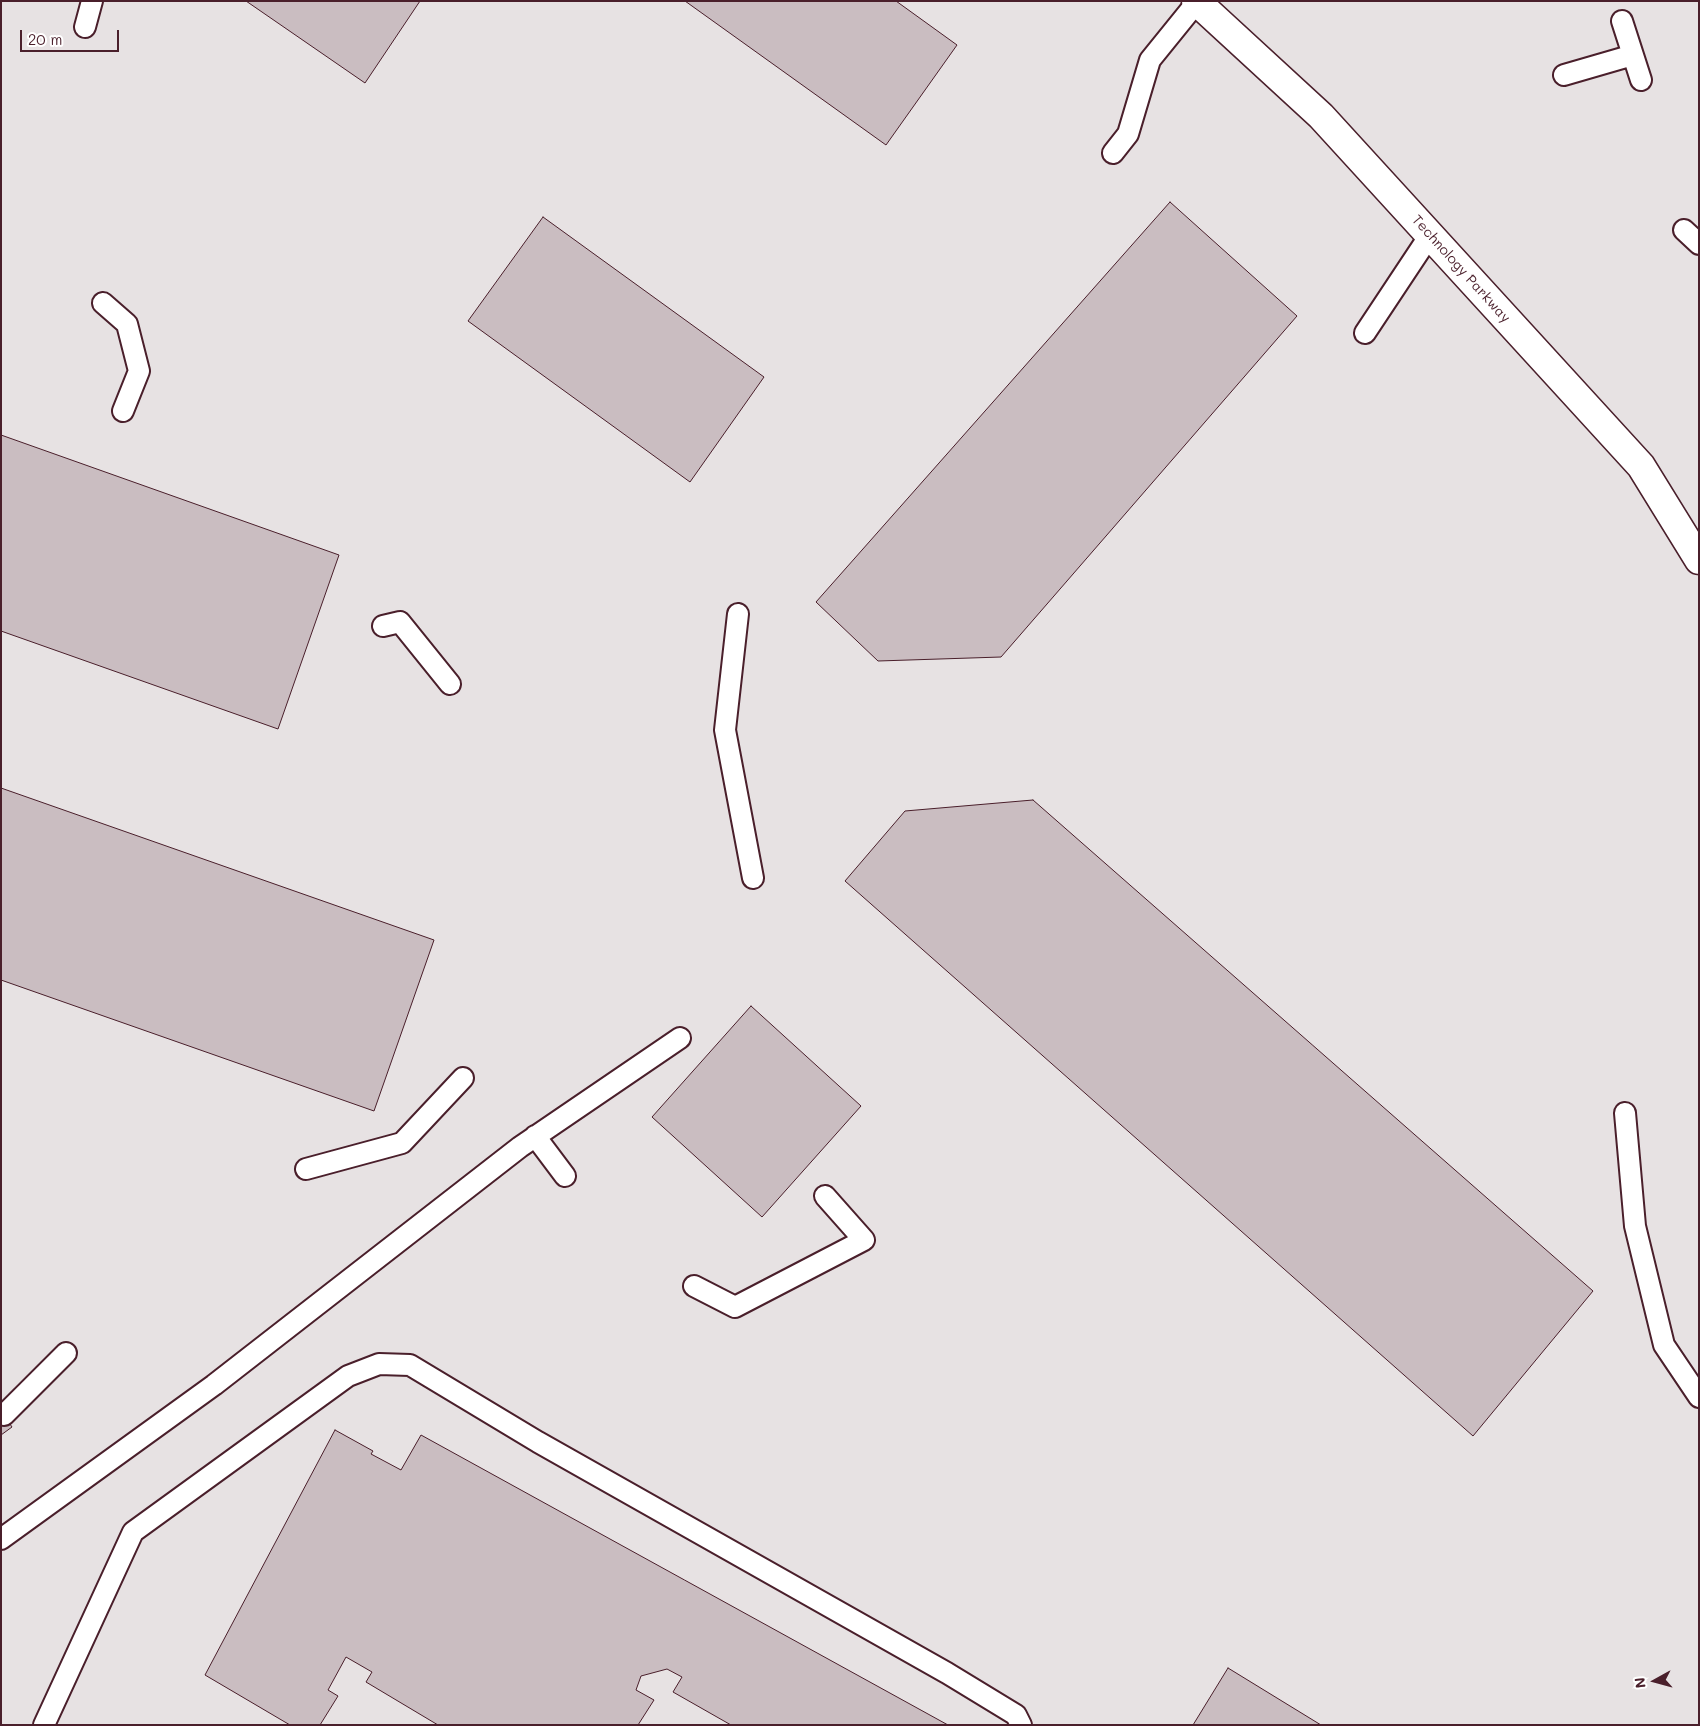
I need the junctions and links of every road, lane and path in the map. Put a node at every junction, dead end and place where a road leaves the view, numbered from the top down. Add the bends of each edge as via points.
1 (92, 1) edge
2 (1196, 2) edge
3 (1622, 21) dead end
4 (85, 27) dead end
5 (1633, 56) junction
6 (1564, 76) dead end
7 (1640, 80) dead end
8 (1113, 153) dead end
9 (1684, 230) dead end
10 (1430, 235) junction
11 (1699, 244) edge
12 (103, 303) dead end
13 (1365, 333) dead end
14 (123, 411) dead end
15 (1699, 560) edge
16 (738, 614) dead end
17 (383, 626) dead end
18 (450, 684) dead end
19 (753, 878) dead end
20 (680, 1038) dead end
21 (463, 1078) dead end
22 (1625, 1113) dead end
23 (535, 1136) junction
24 (306, 1169) dead end
25 (565, 1176) dead end
26 (825, 1196) dead end
27 (694, 1286) dead end
28 (66, 1353) dead end
29 (1699, 1397) edge
30 (4, 1415) dead end
31 (1, 1539) edge
32 (44, 1725) edge
33 (1021, 1725) edge

1 - 4 lane
2 - 8 lane via 1150,60 1128,134
2 - 10 street, Technology Parkway via 1321,116
3 - 5 lane
5 - 6 lane
5 - 7 lane
9 - 11 lane
10 - 13 lane
10 - 15 street, Technology Parkway via 1641,466
12 - 14 lane via 127,324 138,371
16 - 19 lane via 725,730
17 - 18 lane via 400,622
20 - 23 lane
21 - 24 lane via 402,1143
22 - 29 lane via 1635,1226 1664,1345
23 - 25 lane
23 - 31 lane via 214,1385
26 - 27 lane via 864,1240 735,1307
28 - 30 lane
32 - 33 lane via 133,1532 348,1376 379,1364 410,1365 538,1442 947,1673 1016,1716

